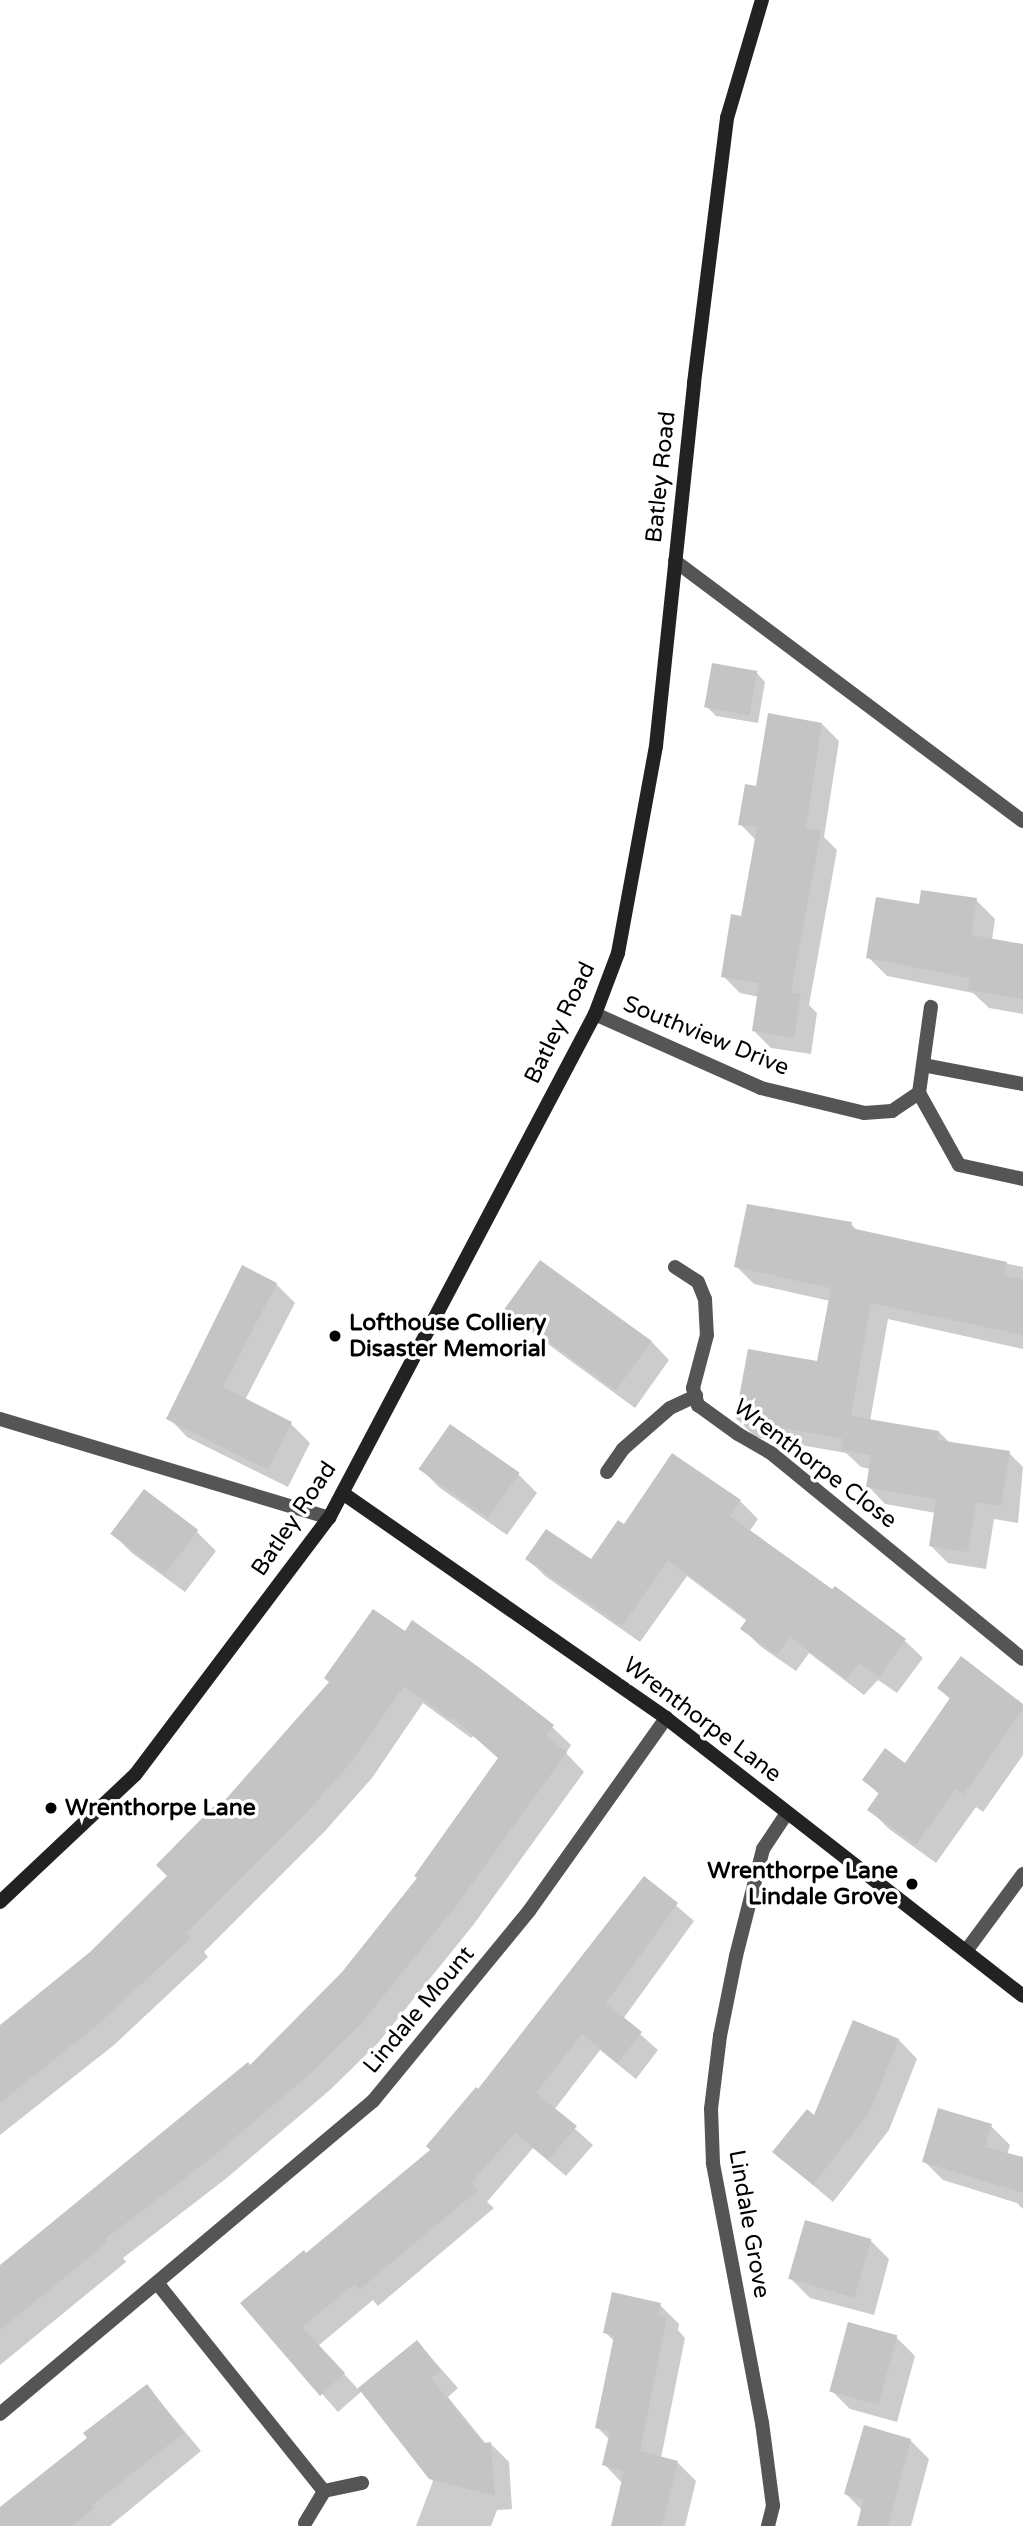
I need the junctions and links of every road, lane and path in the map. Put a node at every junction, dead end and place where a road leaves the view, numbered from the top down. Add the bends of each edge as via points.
1 (762, 0) edge
2 (675, 561) junction
3 (1023, 821) edge
4 (931, 1007) dead end
5 (595, 1014) junction
6 (923, 1065) junction
7 (1023, 1084) edge
8 (919, 1093) junction
9 (1023, 1179) edge
10 (675, 1267) dead end
11 (696, 1396) junction
12 (0, 1419) edge
13 (607, 1472) dead end
14 (344, 1494) junction
15 (329, 1518) junction
16 (1023, 1659) edge
17 (666, 1718) junction
18 (786, 1813) junction
19 (1023, 1874) edge
20 (0, 1902) edge
21 (966, 1951) junction
22 (1023, 1996) edge
23 (158, 2284) junction
24 (0, 2414) edge
25 (362, 2483) dead end
26 (324, 2491) junction
27 (304, 2523) dead end
28 (768, 2526) edge

1 - 2 street, Batley Road via 727,118
2 - 3 street
2 - 5 street, Batley Road via 656,746 618,953
4 - 6 street
5 - 8 street, Southview Drive via 761,1088 864,1113 892,1111
5 - 14 street, Batley Road
6 - 7 street
6 - 8 street
8 - 9 street via 958,1165
10 - 11 street via 698,1282 705,1299 707,1335
11 - 13 street via 670,1408 623,1449
11 - 16 street, Wrenthorpe Close via 698,1405 771,1453
12 - 15 street
14 - 15 street, Batley Road
14 - 17 street, Wrenthorpe Lane
15 - 20 street, Batley Road via 135,1775
17 - 18 street, Wrenthorpe Lane
17 - 23 street, Lindale Mount via 529,1911 373,2101
18 - 21 street, Wrenthorpe Lane
18 - 28 street, Lindale Grove via 763,1849 723,2023 711,2109 713,2163 762,2423 773,2506
19 - 21 street
21 - 22 street, Wrenthorpe Lane
23 - 24 street, Lindale Mount
23 - 26 street
25 - 26 street
26 - 27 street

